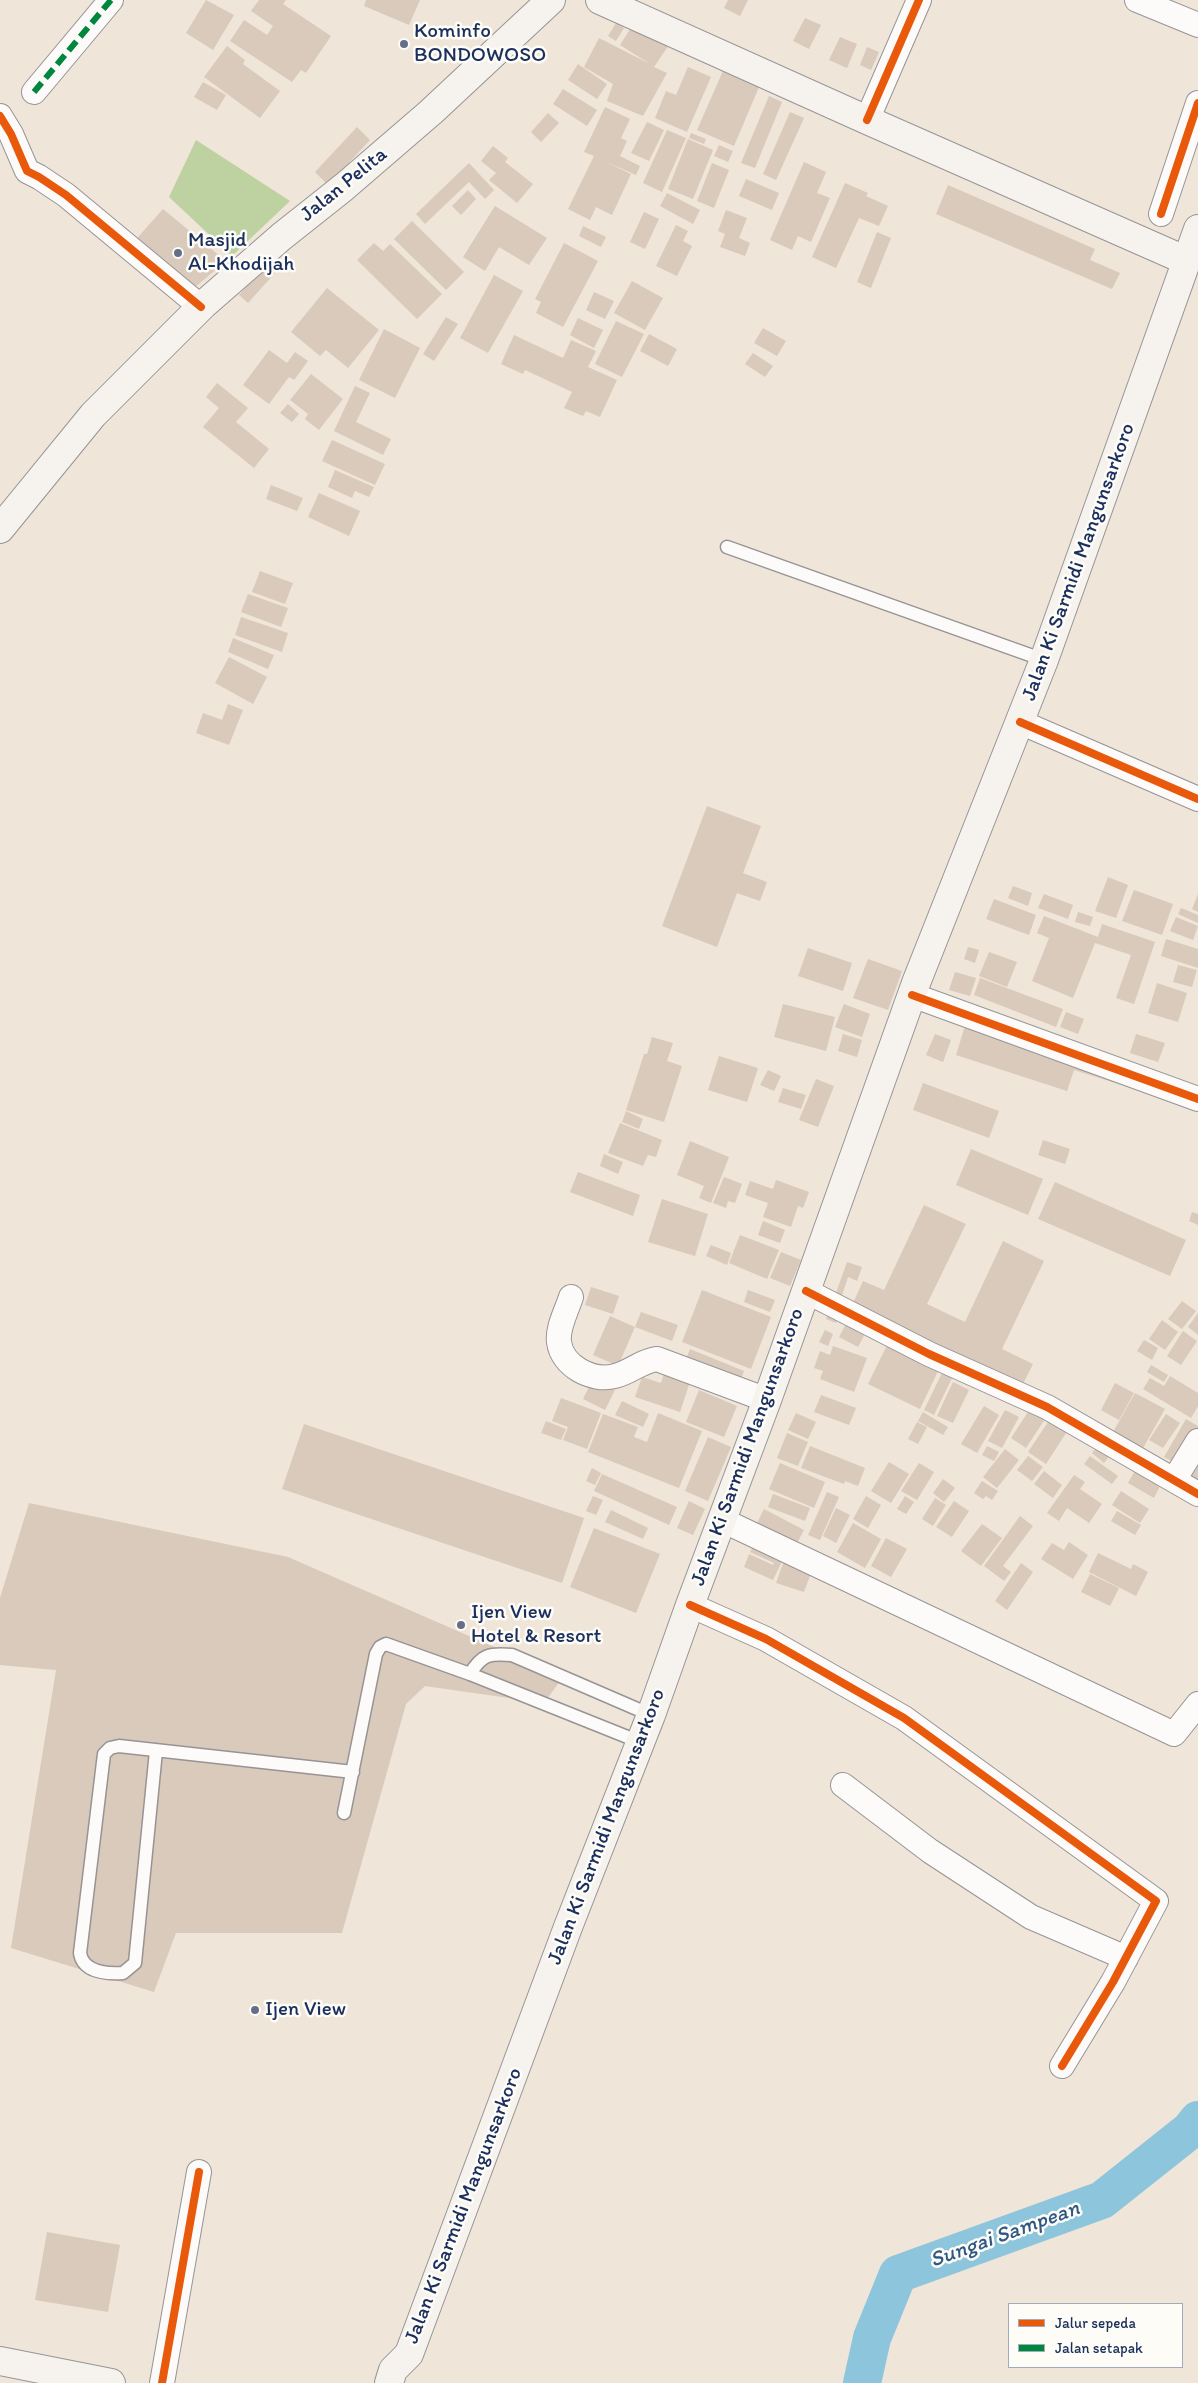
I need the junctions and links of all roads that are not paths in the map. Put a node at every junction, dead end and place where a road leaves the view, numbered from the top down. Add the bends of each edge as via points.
1 (111, 0) edge
2 (551, 0) edge
3 (600, 0) edge
4 (919, 0) edge
5 (1137, 0) edge
6 (1198, 25) edge
7 (34, 92) dead end
8 (1198, 103) edge
9 (0, 116) edge
10 (867, 120) junction
11 (1161, 214) dead end
12 (1198, 229) edge
13 (1187, 261) junction
14 (201, 307) junction
15 (0, 529) edge
16 (727, 547) dead end
17 (1044, 660) junction
18 (1020, 722) junction
19 (1198, 799) edge
20 (912, 995) junction
21 (1198, 1099) edge
22 (806, 1291) junction
23 (571, 1297) dead end
24 (767, 1400) junction
25 (1198, 1441) edge
26 (1174, 1480) junction
27 (1198, 1494) edge
28 (722, 1520) junction
29 (690, 1605) junction
30 (470, 1674) junction
31 (1198, 1704) edge
32 (651, 1715) junction
33 (640, 1742) junction
34 (156, 1751) junction
35 (352, 1772) junction
36 (843, 1785) dead end
37 (344, 1813) dead end
38 (1126, 1958) junction
39 (1062, 2066) dead end
40 (199, 2172) dead end
41 (409, 2354) junction
42 (0, 2361) edge
43 (111, 2383) edge
44 (162, 2383) edge
45 (389, 2383) edge
46 (409, 2383) edge

1 - 7 street
2 - 14 main road, Jalan Pelita via 431,112
3 - 10 main road
4 - 10 street
5 - 6 street
8 - 11 street
9 - 14 street via 27,172 40,176 66,196
10 - 13 main road
12 - 13 main road, Jalan Ki Sarmidi Mangunsarkoro
13 - 17 main road, Jalan Ki Sarmidi Mangunsarkoro
14 - 15 main road, Jalan Pelita via 93,415
16 - 17 lane
17 - 18 main road, Jalan Ki Sarmidi Mangunsarkoro
18 - 19 street
18 - 20 main road, Jalan Ki Sarmidi Mangunsarkoro
20 - 21 street
20 - 22 main road, Jalan Ki Sarmidi Mangunsarkoro
22 - 24 main road, Jalan Ki Sarmidi Mangunsarkoro
22 - 26 street via 929,1354 1047,1407
23 - 24 street via 558,1340 564,1356 586,1374 614,1376 644,1360 657,1358
24 - 28 main road, Jalan Ki Sarmidi Mangunsarkoro
25 - 26 street
26 - 27 street
28 - 29 main road, Jalan Ki Sarmidi Mangunsarkoro
28 - 31 street via 1174,1734
29 - 32 main road, Jalan Ki Sarmidi Mangunsarkoro
29 - 38 street via 766,1639 904,1718 1156,1901
30 - 32 lane via 477,1662 487,1656 512,1655
30 - 33 lane
30 - 35 lane via 396,1646 386,1644 380,1647
32 - 33 main road, Jalan Ki Sarmidi Mangunsarkoro
33 - 41 main road, Jalan Ki Sarmidi Mangunsarkoro
34 - 34 lane via 119,1746 104,1754 80,1954 88,1969 123,1973 135,1962
34 - 35 lane
35 - 37 lane
36 - 38 street via 930,1851 1031,1917
38 - 39 street
40 - 44 street
41 - 45 main road, Jalan Ki Sarmidi Mangunsarkoro via 393,2370
41 - 46 main road, Jalan Ki Sarmidi Mangunsarkoro
42 - 43 main road

